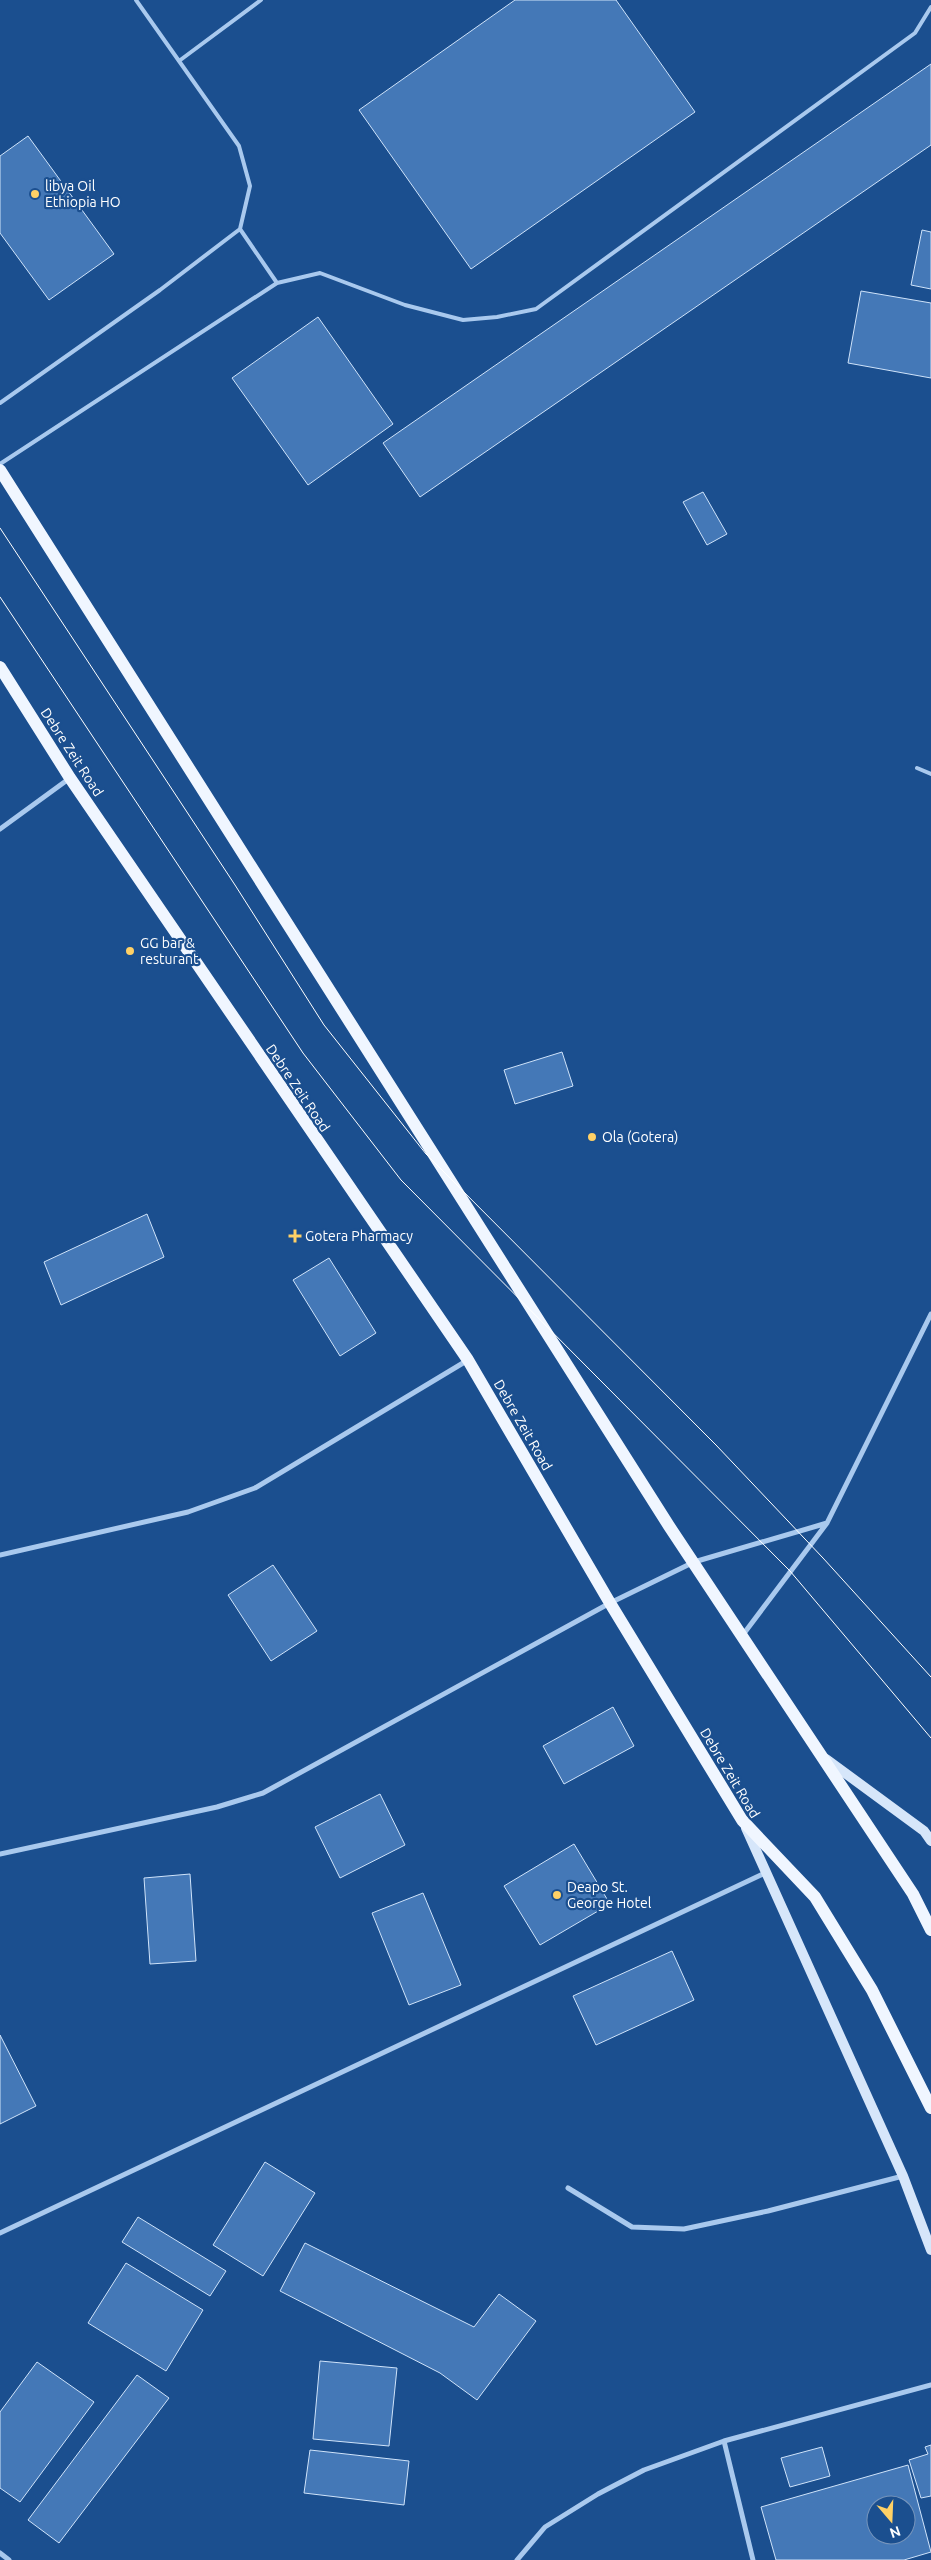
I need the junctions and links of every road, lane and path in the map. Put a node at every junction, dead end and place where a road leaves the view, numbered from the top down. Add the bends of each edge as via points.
1 (136, 0) edge
2 (261, 0) edge
3 (931, 7) edge
4 (179, 61) junction
5 (240, 229) junction
6 (277, 283) junction
7 (0, 402) edge
8 (0, 464) edge
9 (0, 470) edge
10 (0, 667) edge
11 (917, 768) dead end
12 (931, 774) edge
13 (70, 778) junction
14 (0, 829) edge
15 (931, 1314) edge
16 (468, 1360) junction
17 (826, 1523) junction
18 (0, 1555) edge
19 (694, 1562) junction
20 (610, 1603) junction
21 (741, 1637) junction
22 (822, 1756) junction
23 (742, 1820) junction
24 (931, 1841) edge
25 (0, 1854) edge
26 (767, 1872) junction
27 (931, 1930) edge
28 (931, 2108) edge
29 (903, 2176) junction
30 (568, 2188) dead end
31 (0, 2233) edge
32 (931, 2250) edge
33 (931, 2385) edge
34 (724, 2441) junction
35 (0, 2553) edge
36 (9, 2560) edge
37 (518, 2560) edge
38 (753, 2560) edge

1 - 4 lane
2 - 4 lane
3 - 6 lane via 915,33 536,309 463,320 405,305 320,273
4 - 5 lane via 239,146 250,186
5 - 6 lane
5 - 7 lane via 160,290
6 - 8 lane
9 - 19 main road via 368,1054
10 - 13 main road, Debre Zeit Road
11 - 12 lane
13 - 14 street
13 - 16 main road, Debre Zeit Road
15 - 17 street
16 - 18 street via 254,1488 188,1512
16 - 20 main road, Debre Zeit Road
17 - 19 street
17 - 21 street
19 - 20 street
19 - 21 main road
20 - 23 main road, Debre Zeit Road
20 - 25 street via 263,1793 217,1807
21 - 22 main road
22 - 24 main road via 924,1831
22 - 27 main road via 913,1894
23 - 26 main road, Debre Zeit Road
23 - 28 main road via 815,1897 872,1990
26 - 29 main road, Debre Zeit Road
26 - 31 street
29 - 30 street via 684,2229 632,2227
29 - 32 main road, Debre Zeit Road
33 - 34 street
34 - 37 street via 644,2470 598,2494 545,2528
34 - 38 street
35 - 36 street

